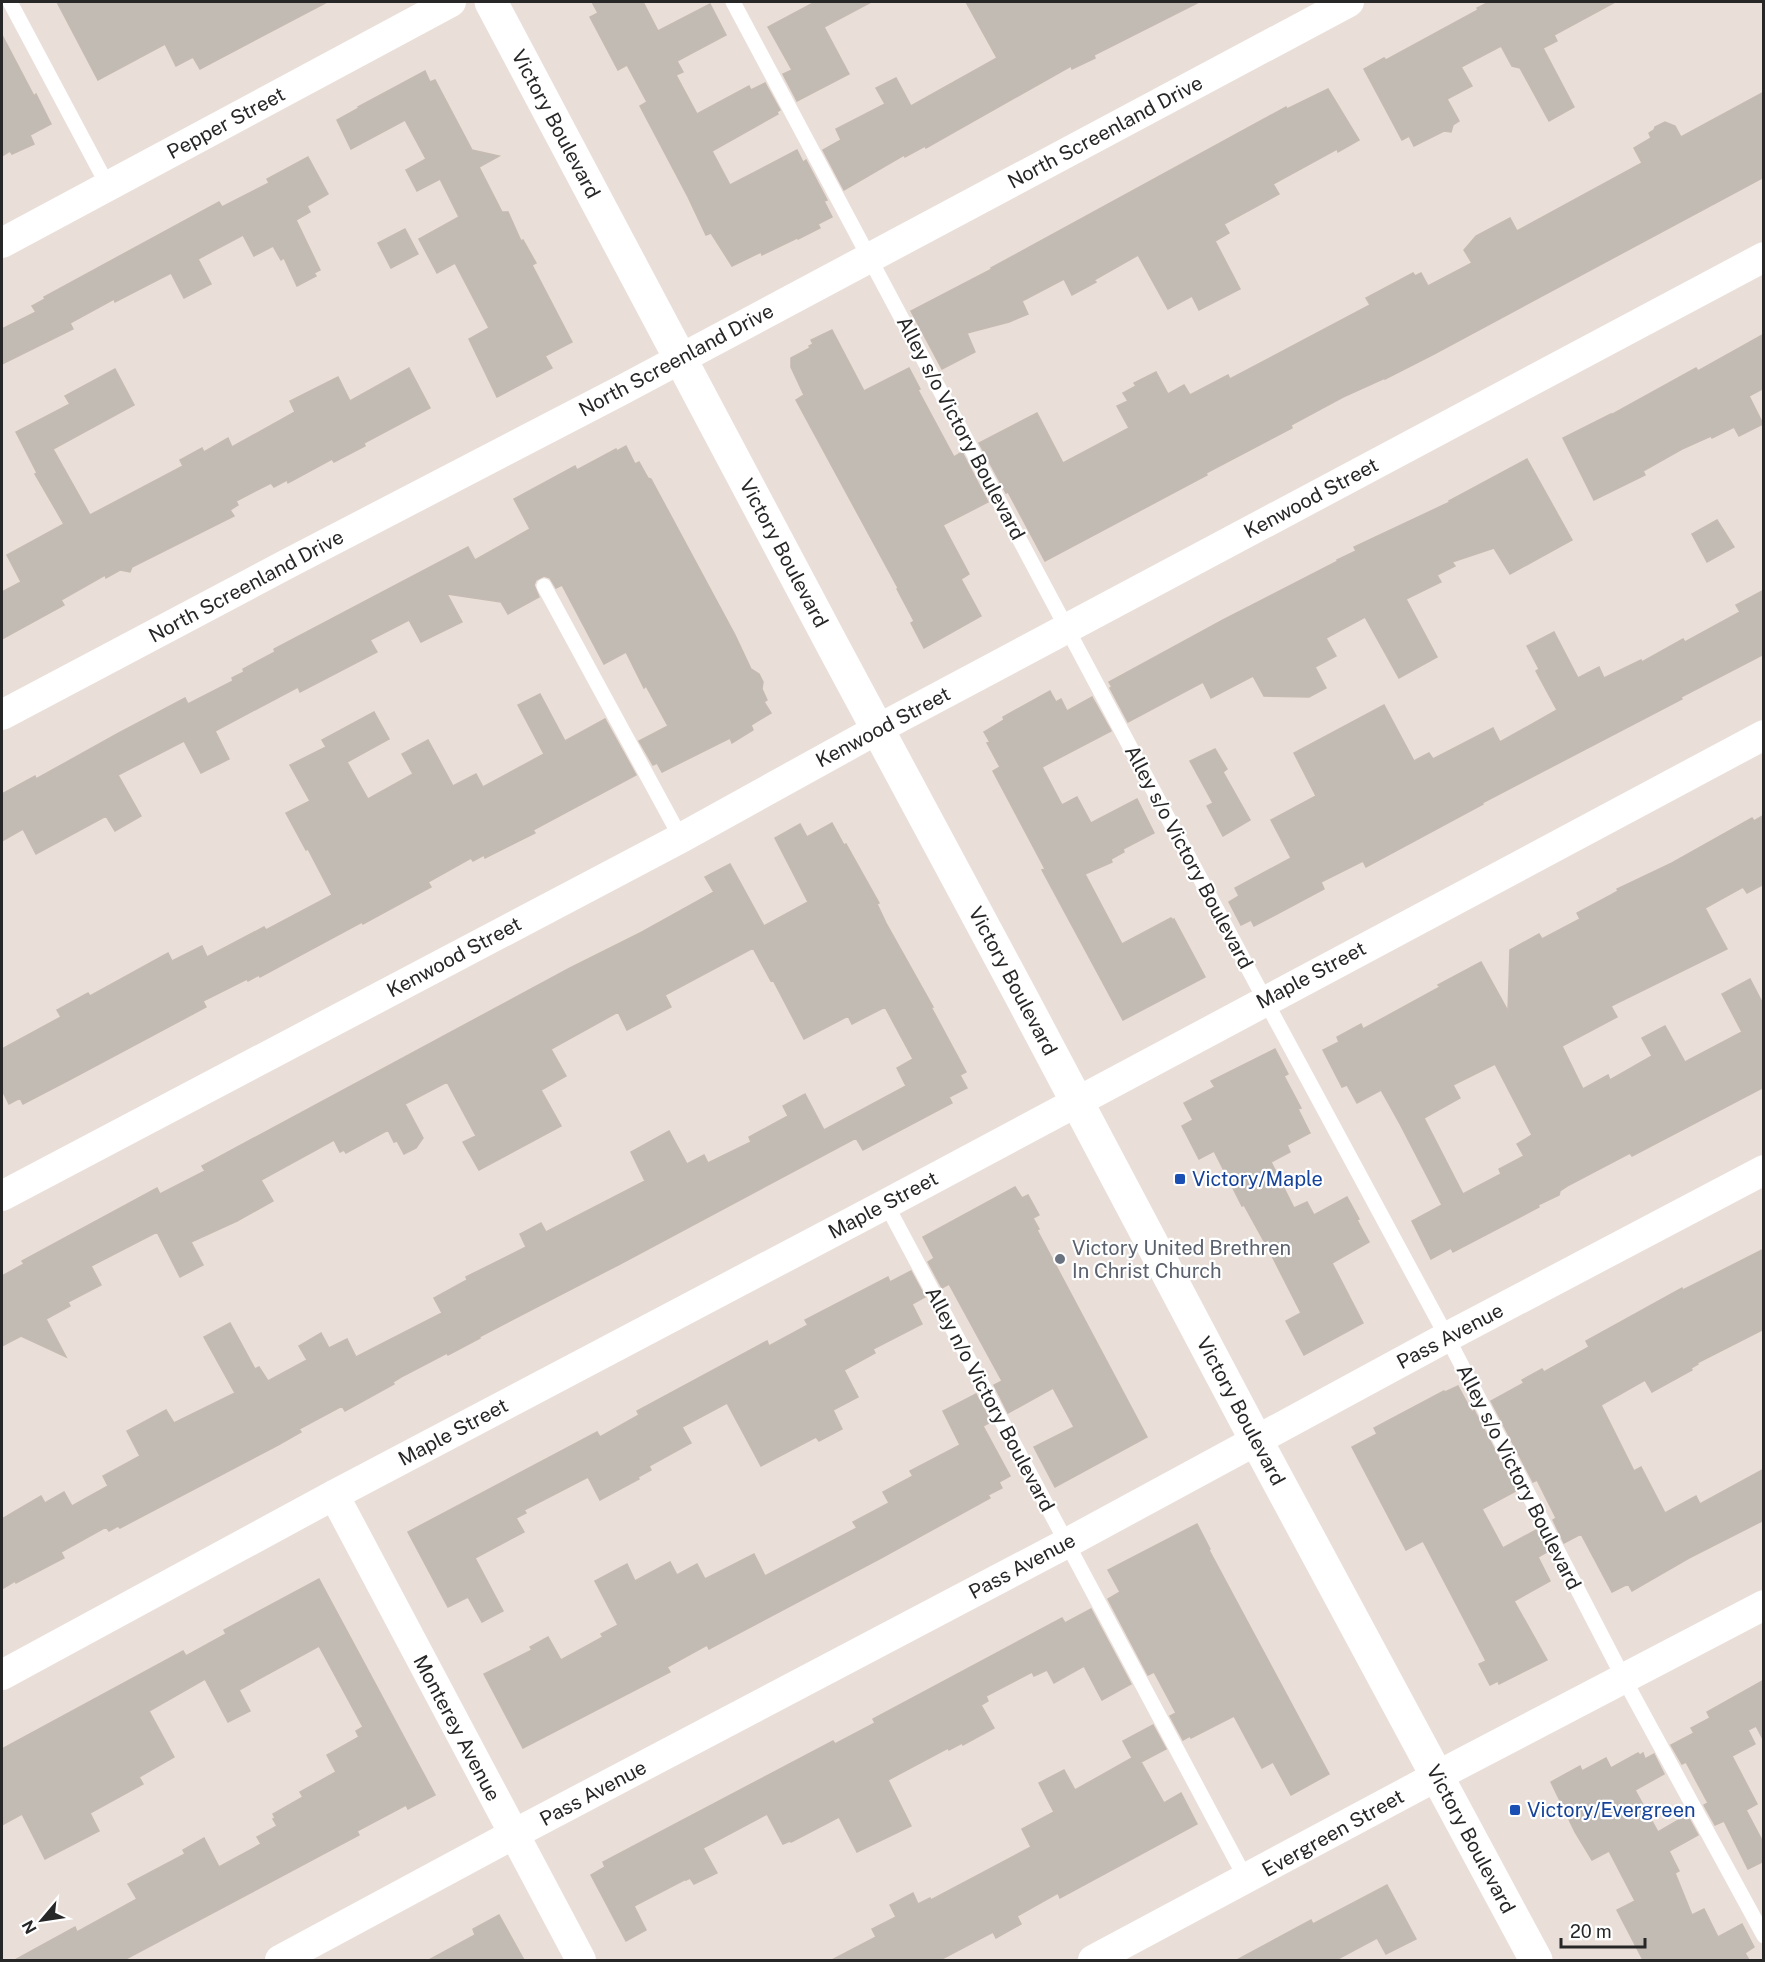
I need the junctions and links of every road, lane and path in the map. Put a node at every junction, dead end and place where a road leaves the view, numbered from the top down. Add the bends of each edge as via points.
1 (10, 2) edge
2 (451, 2) edge
3 (491, 2) edge
4 (733, 2) edge
5 (1349, 2) edge
6 (108, 186) junction
7 (2, 243) edge
8 (1764, 257) edge
9 (870, 258) junction
10 (681, 357) junction
11 (544, 586) dead end
12 (1067, 628) junction
13 (2, 715) edge
14 (878, 729) junction
15 (1764, 735) edge
16 (681, 838) junction
17 (1265, 1000) junction
18 (1076, 1101) junction
19 (1764, 1170) edge
20 (2, 1196) edge
21 (886, 1204) junction
22 (1447, 1337) junction
23 (1256, 1440) junction
24 (334, 1495) junction
25 (1067, 1543) junction
26 (1764, 1605) edge
27 (2, 1674) edge
28 (1624, 1679) junction
29 (1437, 1776) junction
30 (514, 1834) junction
31 (1246, 1879) junction
32 (1764, 1935) edge
33 (280, 1960) edge
34 (581, 1960) edge
35 (1093, 1960) edge
36 (1536, 1960) edge

1 - 6 lane
2 - 6 street, Pepper Street
3 - 10 main road, Victory Boulevard
4 - 9 lane, Alley s/o Victory Boulevard
5 - 9 street, North Screenland Drive
6 - 7 street, Pepper Street
8 - 12 street, Kenwood Street
9 - 10 street, North Screenland Drive
9 - 12 lane, Alley s/o Victory Boulevard
10 - 13 street, North Screenland Drive
10 - 14 main road, Victory Boulevard
11 - 16 lane
12 - 14 street, Kenwood Street
12 - 17 lane, Alley s/o Victory Boulevard
14 - 16 street, Kenwood Street
14 - 18 main road, Victory Boulevard
15 - 17 street, Maple Street
16 - 20 street, Kenwood Street
17 - 18 street, Maple Street
17 - 22 lane, Alley s/o Victory Boulevard
18 - 21 street, Maple Street
18 - 23 main road, Victory Boulevard
19 - 22 street, Pass Avenue
21 - 24 street, Maple Street
21 - 25 lane, Alley n/o Victory Boulevard
22 - 23 street, Pass Avenue
22 - 28 lane, Alley s/o Victory Boulevard
23 - 25 street, Pass Avenue
23 - 29 main road, Victory Boulevard
24 - 27 street, Maple Street
24 - 30 street, Monterey Avenue
25 - 30 street, Pass Avenue
25 - 31 lane, Alley n/o Victory Boulevard
26 - 28 street, Evergreen Street
28 - 29 street, Evergreen Street
28 - 32 lane, Alley s/o Victory Boulevard
29 - 31 street, Evergreen Street
29 - 36 main road, Victory Boulevard
30 - 33 street, Pass Avenue
30 - 34 street, Monterey Avenue
31 - 35 street, Evergreen Street

